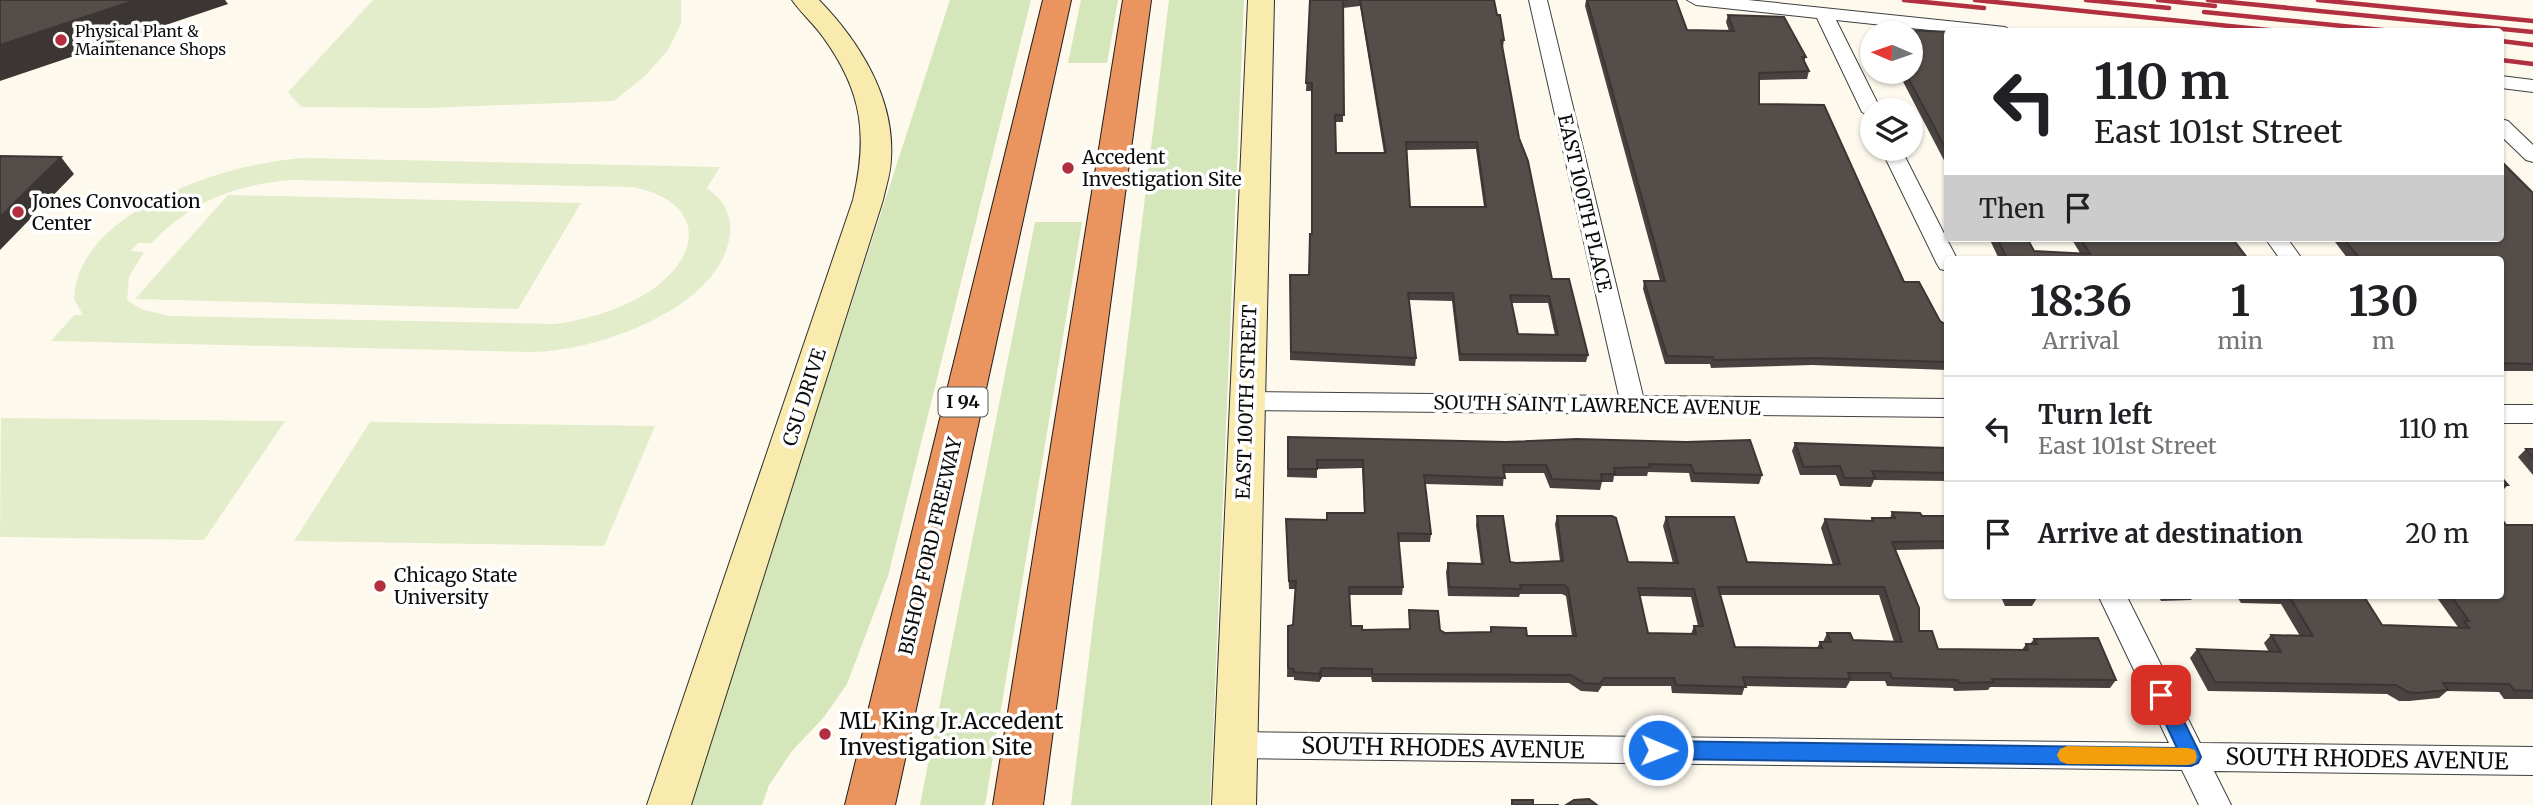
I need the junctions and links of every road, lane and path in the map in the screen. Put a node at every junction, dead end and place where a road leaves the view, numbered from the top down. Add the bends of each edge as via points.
1 (805, 0) edge
2 (1057, 0) edge
3 (1137, 0) edge
4 (1261, 0) edge
5 (1538, 0) edge
6 (1696, 0) edge
7 (1824, 13) junction
8 (1967, 28) edge
9 (2504, 82) edge
10 (2533, 86) edge
11 (1865, 98) edge
12 (2504, 128) edge
13 (2533, 156) edge
14 (1897, 161) edge
15 (1944, 256) edge
16 (1247, 401) junction
17 (1633, 405) junction
18 (1944, 408) edge
19 (2504, 414) edge
20 (2533, 414) edge
21 (2114, 599) edge
22 (1236, 745) junction
23 (2191, 757) junction
24 (2533, 761) edge
25 (669, 805) edge
26 (870, 805) edge
27 (1018, 805) edge
28 (1234, 805) edge
29 (2215, 805) edge

1 - 25 street, CSU DRIVE via 836,39 867,96 876,124 877,155 868,200
2 - 26 highway, BISHOP FORD FREEWAY / I 94
3 - 27 highway
4 - 16 street, EAST 100TH STREET
5 - 17 street, EAST 100TH PLACE
6 - 7 street
7 - 8 street
7 - 11 street
9 - 10 street
12 - 13 street
14 - 15 street
16 - 17 street, SOUTH SAINT LAWRENCE AVENUE
16 - 22 street, EAST 100TH STREET
17 - 18 street, SOUTH SAINT LAWRENCE AVENUE
19 - 20 street
21 - 23 street
22 - 23 street, SOUTH RHODES AVENUE
22 - 28 street, EAST 100TH STREET
23 - 24 street, SOUTH RHODES AVENUE
23 - 29 street

